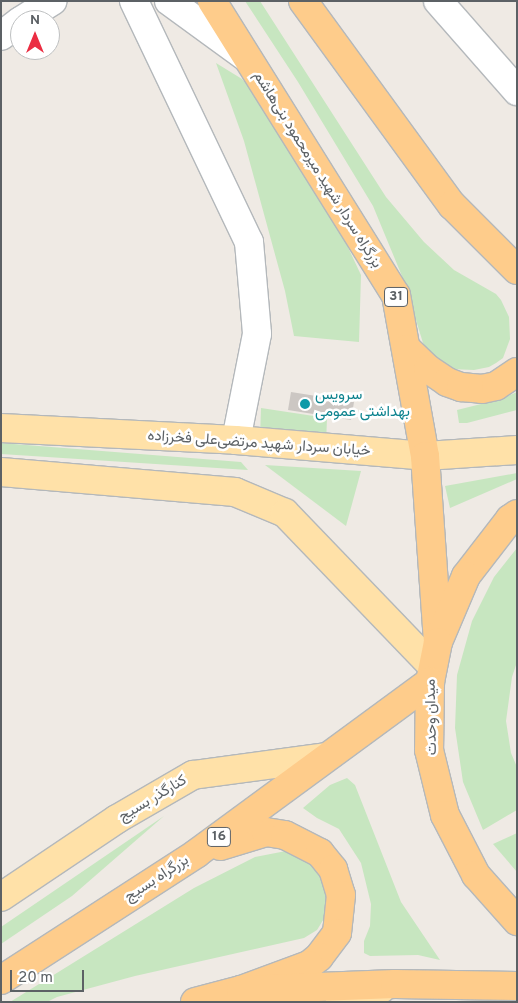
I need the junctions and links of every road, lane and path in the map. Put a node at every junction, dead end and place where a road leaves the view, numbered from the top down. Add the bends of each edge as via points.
1 (52, 1) edge
2 (134, 1) edge
3 (169, 1) edge
4 (212, 1) edge
5 (302, 1) edge
6 (438, 1) edge
7 (38, 10) edge
8 (246, 57) junction
9 (517, 91) edge
10 (517, 270) edge
11 (407, 349) junction
12 (517, 372) edge
13 (1, 428) edge
14 (236, 440) junction
15 (517, 450) edge
16 (425, 456) junction
17 (1, 472) edge
18 (517, 514) edge
19 (433, 664) junction
20 (326, 757) junction
21 (197, 853) junction
22 (1, 897) edge
23 (517, 921) edge
24 (1, 980) edge
25 (395, 984) junction
26 (517, 986) edge
27 (241, 990) junction
28 (195, 1002) edge
29 (340, 1002) edge

1 - 7 street
2 - 14 street via 249,242 257,334
3 - 8 street
4 - 8 highway, بزرگراه سردار شهید میرمحمود بنی‌هاشم / 31
5 - 10 highway via 452,205
6 - 9 street
8 - 11 highway, بزرگراه سردار شهید میرمحمود بنی‌هاشم / 31 via 396,295
11 - 12 highway via 428,369 461,387 482,389 496,386
11 - 16 highway, بزرگراه سردار شهید میرمحمود بنی‌هاشم / 31
13 - 14 main road, خیابان سردار شهید مرتضی‌علی فخرزاده
14 - 16 main road, خیابان سردار شهید مرتضی‌علی فخرزاده
15 - 16 main road, خیابان سردار شهید مرتضی‌علی فخرزاده
16 - 19 highway, بزرگراه سردار شهید میرمحمود بنی‌هاشم / 31
17 - 19 main road via 235,492 285,512
18 - 19 highway, میدان وحدت via 466,576
19 - 20 highway, بزرگراه بسیج / 16
19 - 23 highway, میدان وحدت via 429,750 445,815 476,875
20 - 21 highway, بزرگراه بسیج / 16
20 - 22 main road, کنارگذر بسیج via 193,775 117,820
21 - 24 highway, بزرگراه بسیج / 16
21 - 27 highway via 266,832 285,835 320,853 333,869 338,882 341,903 336,933 319,957 309,965
25 - 26 highway
25 - 27 highway
25 - 29 main road
27 - 28 highway

